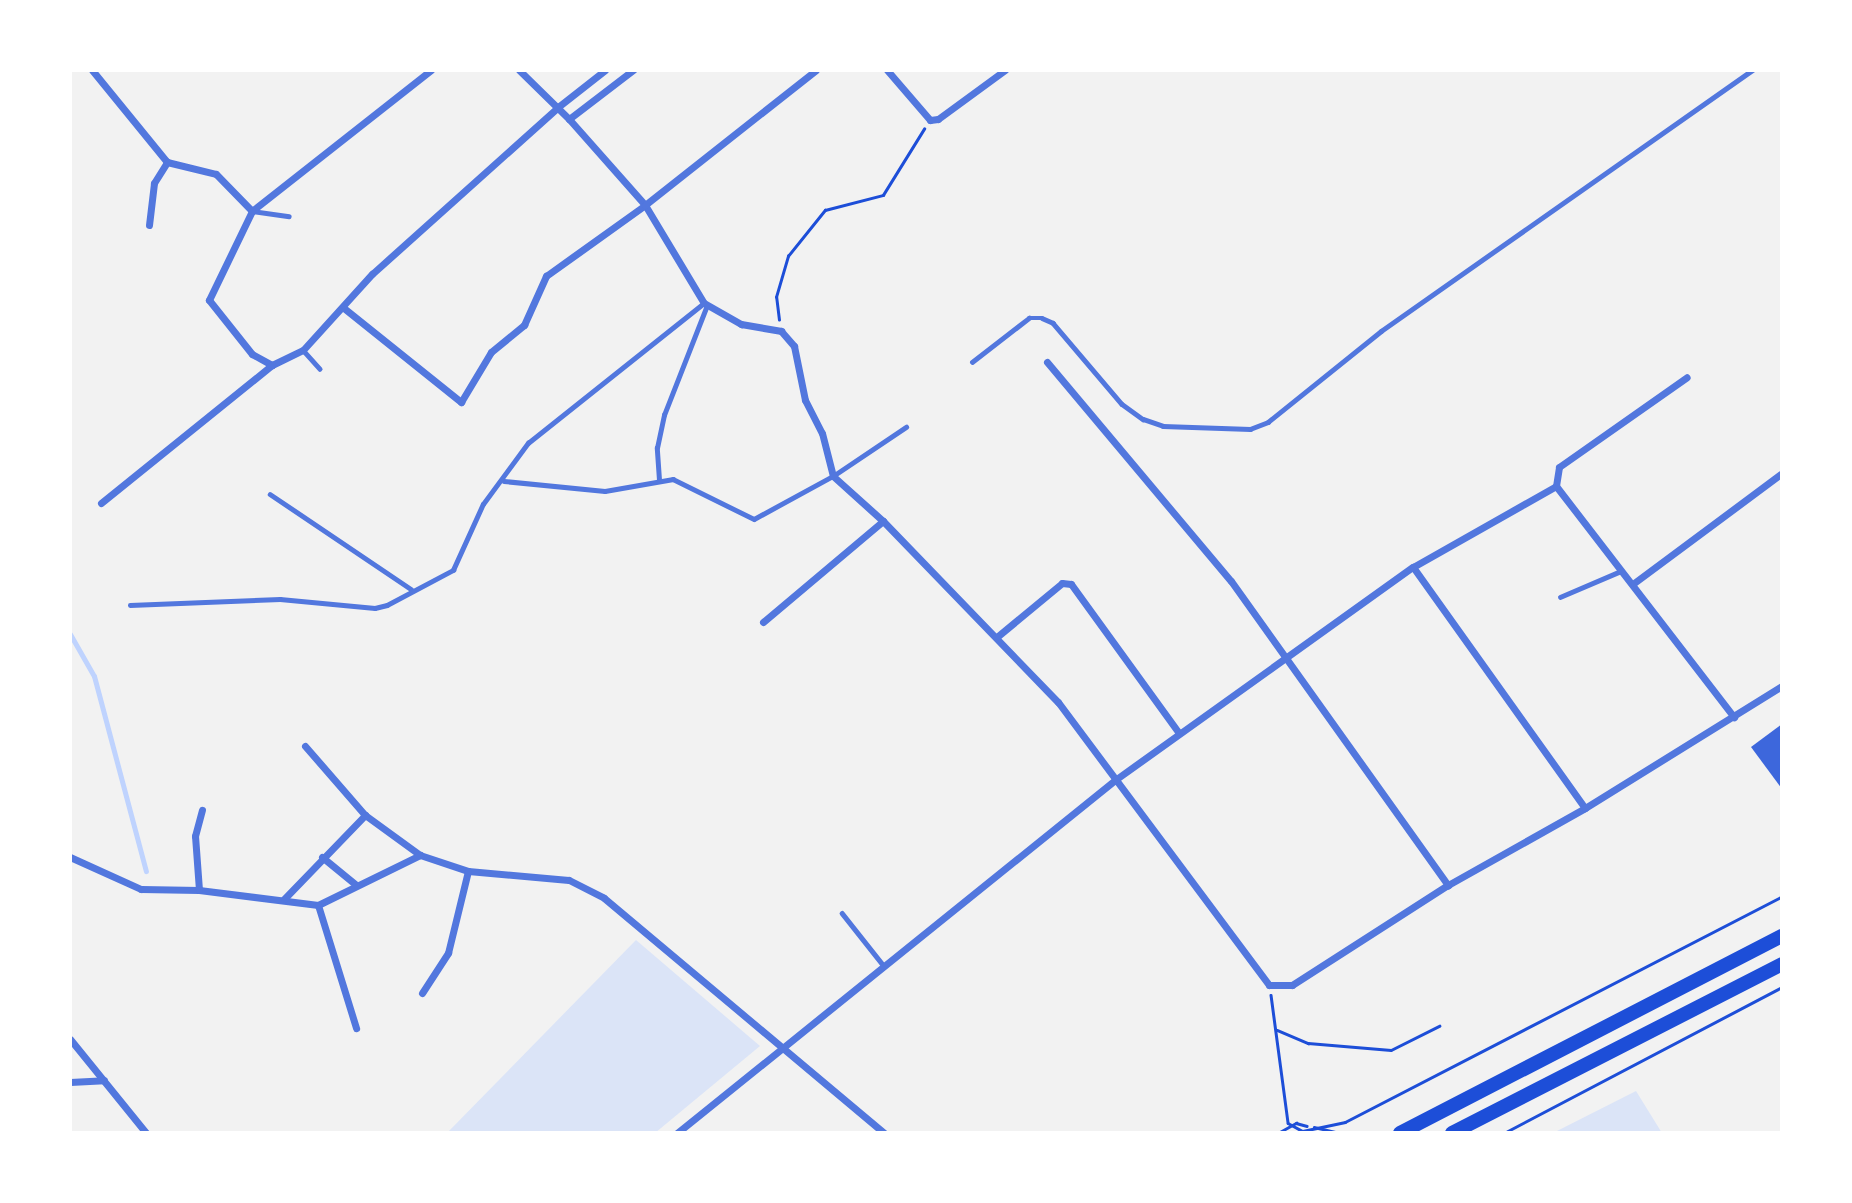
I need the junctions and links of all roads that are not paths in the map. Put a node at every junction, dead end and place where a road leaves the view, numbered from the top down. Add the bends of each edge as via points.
1 (92, 70) edge
2 (431, 70) edge
3 (519, 70) edge
4 (605, 70) edge
5 (633, 70) edge
6 (816, 70) edge
7 (887, 70) edge
8 (1006, 70) edge
9 (1753, 70) edge
10 (558, 107) junction
11 (569, 118) junction
12 (167, 162) junction
13 (645, 205) junction
14 (252, 211) junction
15 (289, 216) dead end
16 (149, 225) dead end
17 (705, 304) junction
18 (345, 309) junction
19 (303, 350) junction
20 (972, 362) dead end
21 (1047, 362) dead end
22 (272, 365) junction
23 (320, 369) dead end
24 (1687, 377) dead end
25 (906, 427) dead end
26 (1782, 473) edge
27 (834, 476) junction
28 (659, 480) junction
29 (504, 481) junction
30 (1556, 486) junction
31 (270, 494) dead end
32 (101, 503) dead end
33 (883, 522) junction
34 (1413, 567) junction
35 (1623, 570) junction
36 (1634, 583) junction
37 (411, 589) junction
38 (1560, 597) dead end
39 (130, 605) dead end
40 (763, 622) dead end
41 (998, 636) junction
42 (1282, 656) junction
43 (1782, 686) edge
44 (1734, 717) junction
45 (1179, 733) junction
46 (304, 746) dead end
47 (1115, 780) junction
48 (1585, 808) junction
49 (202, 810) dead end
50 (365, 815) junction
51 (419, 855) junction
52 (322, 857) junction
53 (70, 858) edge
54 (468, 871) junction
55 (355, 884) junction
56 (1448, 885) junction
57 (199, 890) junction
58 (284, 899) junction
59 (318, 905) junction
60 (842, 913) dead end
61 (1782, 936) edge
62 (1782, 964) edge
63 (884, 965) junction
64 (422, 993) dead end
65 (356, 1028) dead end
66 (70, 1038) edge
67 (784, 1045) junction
68 (104, 1080) junction
69 (70, 1082) edge
70 (146, 1133) edge
71 (677, 1133) edge
72 (884, 1133) edge
73 (1400, 1133) edge
74 (1452, 1133) edge

1 - 12 street
2 - 14 street
3 - 10 street
4 - 10 street
5 - 11 street
6 - 13 street
7 - 8 street via 930,121 938,120
9 - 20 lane via 1381,331 1268,422 1251,429 1163,426 1143,419 1122,404 1052,323 1042,318 1029,318
10 - 11 street
10 - 18 street via 372,274
11 - 13 street
12 - 14 street via 216,174
12 - 16 street via 154,183
13 - 17 street
13 - 18 street via 546,276 524,325 491,352 461,402
14 - 15 lane
14 - 22 street via 209,300 237,339
17 - 27 street via 741,324 781,331 799,354 805,400 822,433
17 - 28 lane via 664,415 657,448
17 - 29 lane via 528,443
18 - 19 street
19 - 22 street
19 - 23 lane
21 - 42 street via 1231,582
22 - 32 street
24 - 30 street via 1559,467
25 - 27 lane
26 - 36 street
27 - 28 lane via 754,519 673,479
27 - 33 street
28 - 29 lane via 604,491
29 - 37 lane via 479,511 459,564
30 - 34 street
30 - 35 street
31 - 37 lane
33 - 40 street
33 - 41 street
34 - 42 street
34 - 48 street
35 - 36 street
35 - 38 lane
36 - 44 street
37 - 39 lane via 375,608 280,599
41 - 45 street via 1062,583 1071,584
41 - 47 street via 1058,702
42 - 45 street
42 - 56 street
43 - 44 street
44 - 48 street
45 - 47 street
46 - 50 street
47 - 56 street via 1269,985 1292,985
47 - 63 street
48 - 56 street
49 - 57 street via 195,836
50 - 51 street
50 - 52 street
51 - 54 street
51 - 55 street
52 - 55 street
52 - 58 street
53 - 57 street via 141,889
54 - 64 street via 449,953
54 - 67 street via 569,880 604,898
55 - 59 street
57 - 58 street
58 - 59 street
59 - 65 street
60 - 63 lane
61 - 73 main road
62 - 74 main road
63 - 67 street
66 - 68 street
67 - 71 street
67 - 72 street
68 - 69 street
68 - 70 street

